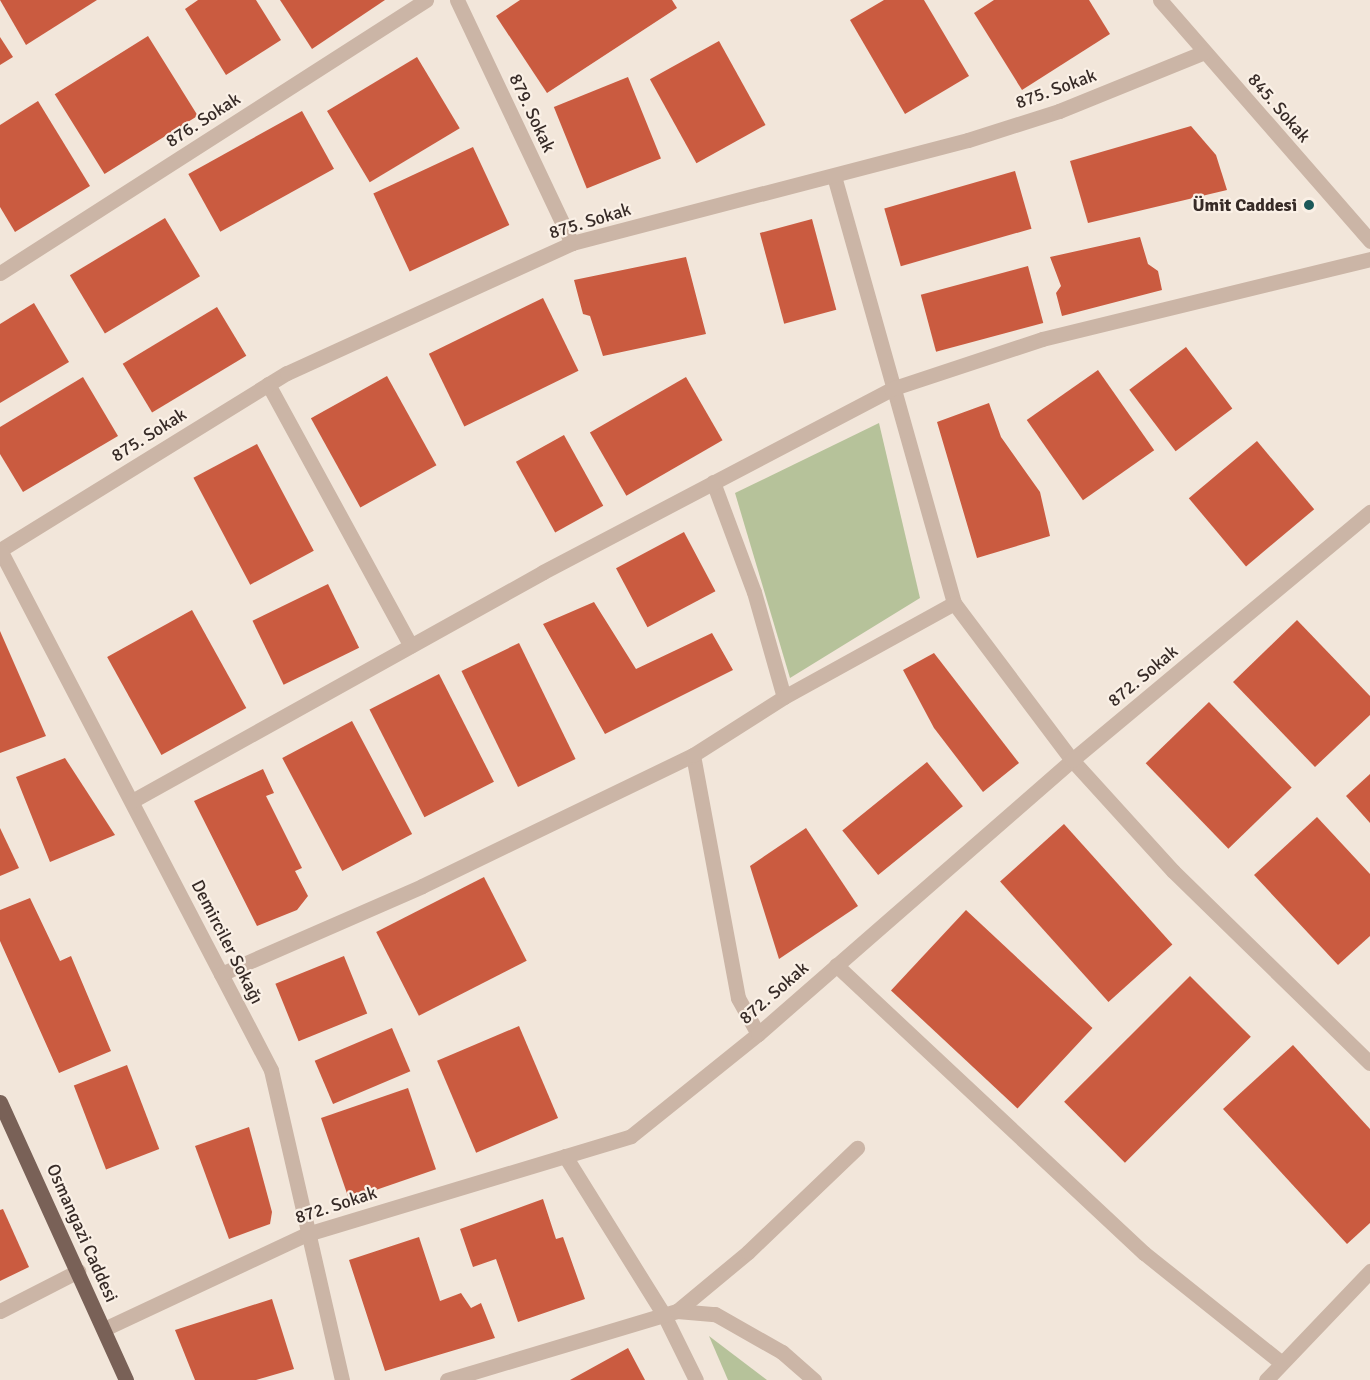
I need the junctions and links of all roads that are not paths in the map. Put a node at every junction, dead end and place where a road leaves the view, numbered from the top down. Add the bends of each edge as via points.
1 (426, 0) edge
2 (457, 0) edge
3 (1160, 0) edge
4 (1204, 52) junction
5 (834, 176) junction
6 (1370, 241) edge
7 (572, 243) junction
8 (1370, 259) edge
9 (0, 273) edge
10 (268, 384) junction
11 (891, 389) junction
12 (713, 482) junction
13 (1370, 512) edge
14 (0, 550) edge
15 (954, 603) junction
16 (411, 646) junction
17 (784, 696) junction
18 (693, 755) junction
19 (1072, 760) junction
20 (132, 801) junction
21 (836, 965) junction
22 (221, 974) junction
23 (758, 1034) junction
24 (1370, 1063) edge
25 (0, 1102) edge
26 (857, 1148) dead end
27 (565, 1156) junction
28 (307, 1234) junction
29 (78, 1271) junction
30 (1370, 1271) edge
31 (0, 1311) edge
32 (670, 1313) junction
33 (104, 1329) junction
34 (1282, 1364) junction
35 (126, 1380) edge
36 (342, 1380) edge
37 (447, 1380) edge
38 (696, 1380) edge
39 (814, 1380) edge
40 (1266, 1380) edge

1 - 9 street, 876. Sokak
2 - 7 street, 879. Sokak
3 - 4 street, 845. Sokak
4 - 5 street, 875. Sokak via 1059,111
4 - 6 street, 845. Sokak
5 - 7 street, 875. Sokak
5 - 11 street
7 - 10 street, 875. Sokak
8 - 11 street via 1042,339
10 - 14 street, 875. Sokak
10 - 16 street
11 - 12 street
11 - 15 street
12 - 16 street
12 - 17 street via 754,592
13 - 19 street, 872. Sokak
14 - 20 street, Demirciler Sokağı
15 - 17 street
15 - 19 street
16 - 20 street
17 - 18 street
18 - 22 street via 422,886
18 - 23 street via 738,998
19 - 21 street, 872. Sokak
19 - 24 street via 1173,871
20 - 22 street, Demirciler Sokağı
21 - 23 street, 872. Sokak
21 - 34 street via 1144,1253
22 - 28 street, Demirciler Sokağı via 271,1070
23 - 27 street, 872. Sokak via 631,1136
25 - 29 main road, Osmangazi Caddesi
26 - 32 street via 748,1252
27 - 28 street, 872. Sokak
27 - 32 street
28 - 33 street, 872. Sokak
28 - 36 street, Demirciler Sokağı
29 - 31 street
29 - 33 main road, Osmangazi Caddesi
30 - 34 street
32 - 37 street
32 - 38 street
32 - 39 street via 715,1314 782,1352
33 - 35 main road, Osmangazi Caddesi
34 - 40 street

